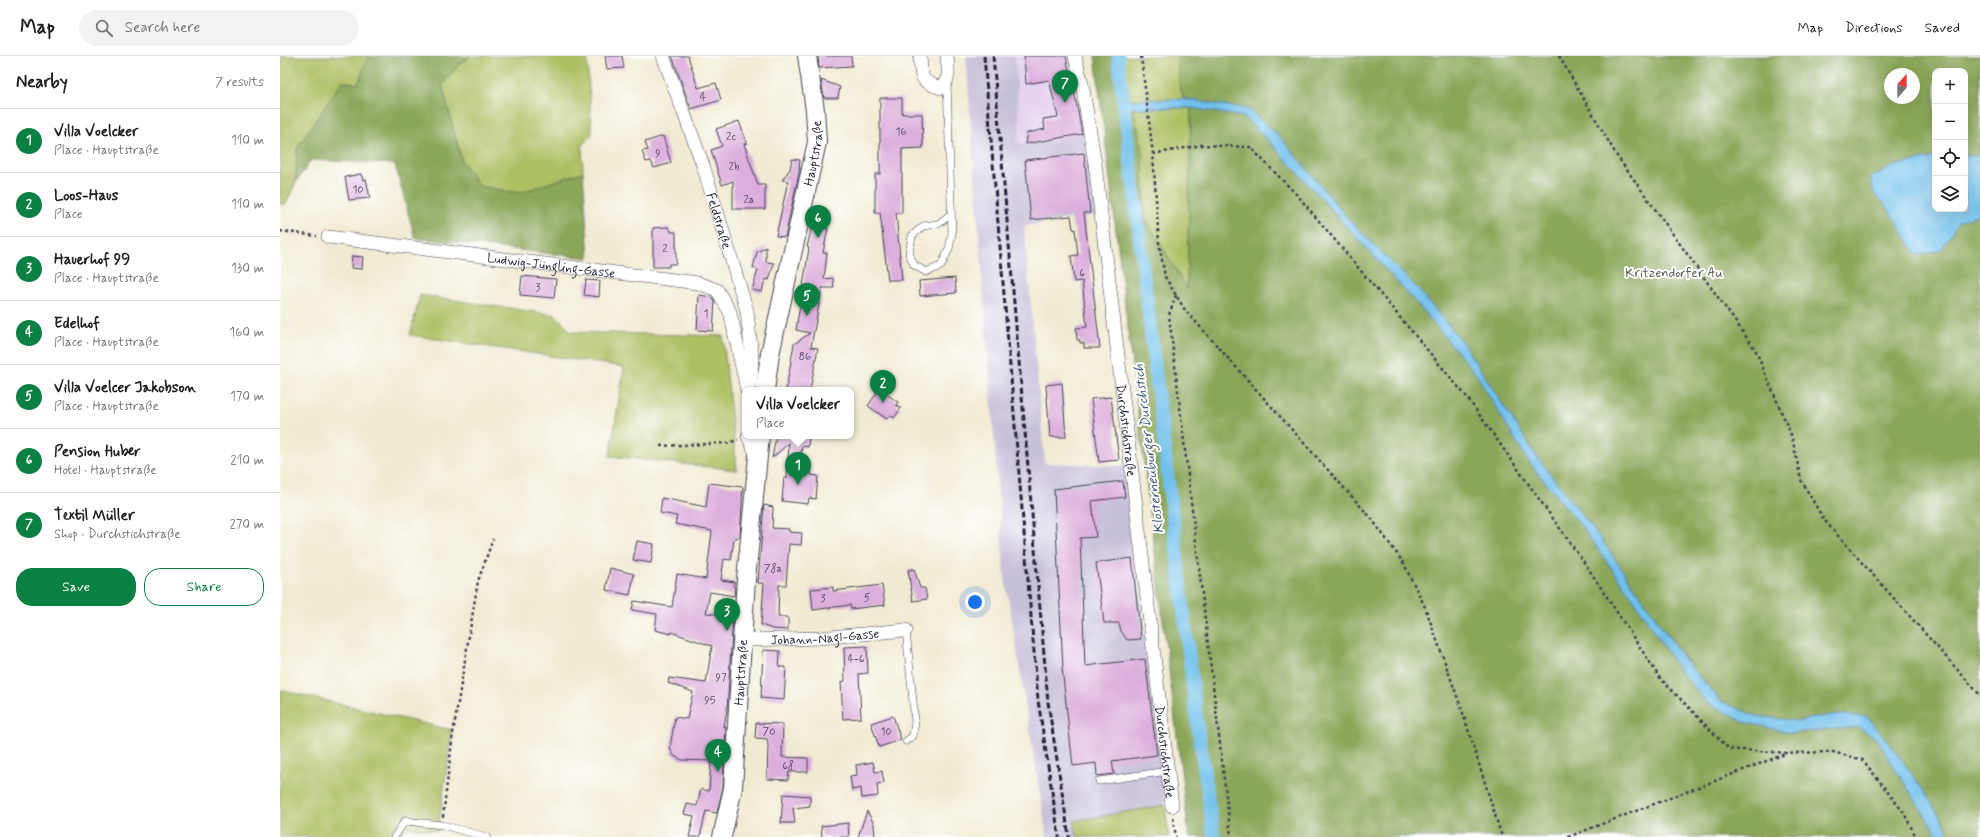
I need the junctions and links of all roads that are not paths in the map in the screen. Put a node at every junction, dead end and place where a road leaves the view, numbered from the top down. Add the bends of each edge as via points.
1 (663, 56) edge
2 (808, 56) edge
3 (920, 56) edge
4 (947, 56) edge
5 (1075, 56) edge
6 (947, 82) junction
7 (952, 214) junction
8 (328, 237) road end
9 (746, 387) edge
10 (751, 387) edge
11 (765, 387) edge
12 (753, 439) edge
13 (906, 630) joint
14 (744, 640) junction
15 (906, 742) dead end
16 (1168, 771) junction
17 (1099, 781) dead end
18 (1172, 806) road end
19 (394, 837) edge
20 (487, 837) edge
21 (722, 837) edge

1 - 10 street, Feldstraße via 703,165 747,311 752,358
2 - 11 main road, Hauptstraße via 817,142 770,354
3 - 6 street via 922,77 927,84 941,88
4 - 6 street
5 - 16 street, Durchstichstraße via 1095,164
6 - 7 lane
7 - 7 lane via 950,244 941,266 926,272 914,265 909,254 912,236 924,226 938,224
8 - 9 street, Ludwig-Jüngling-Gasse via 698,282 717,290 730,312
12 - 14 main road, Hauptstraße via 758,458 746,579
13 - 14 street, Johann-Nagl-Gasse via 820,638
13 - 15 lane via 915,722 913,736
14 - 21 main road, Hauptstraße via 733,788
16 - 17 lane
16 - 18 street, Durchstichstraße
19 - 20 lane via 405,821 442,825

